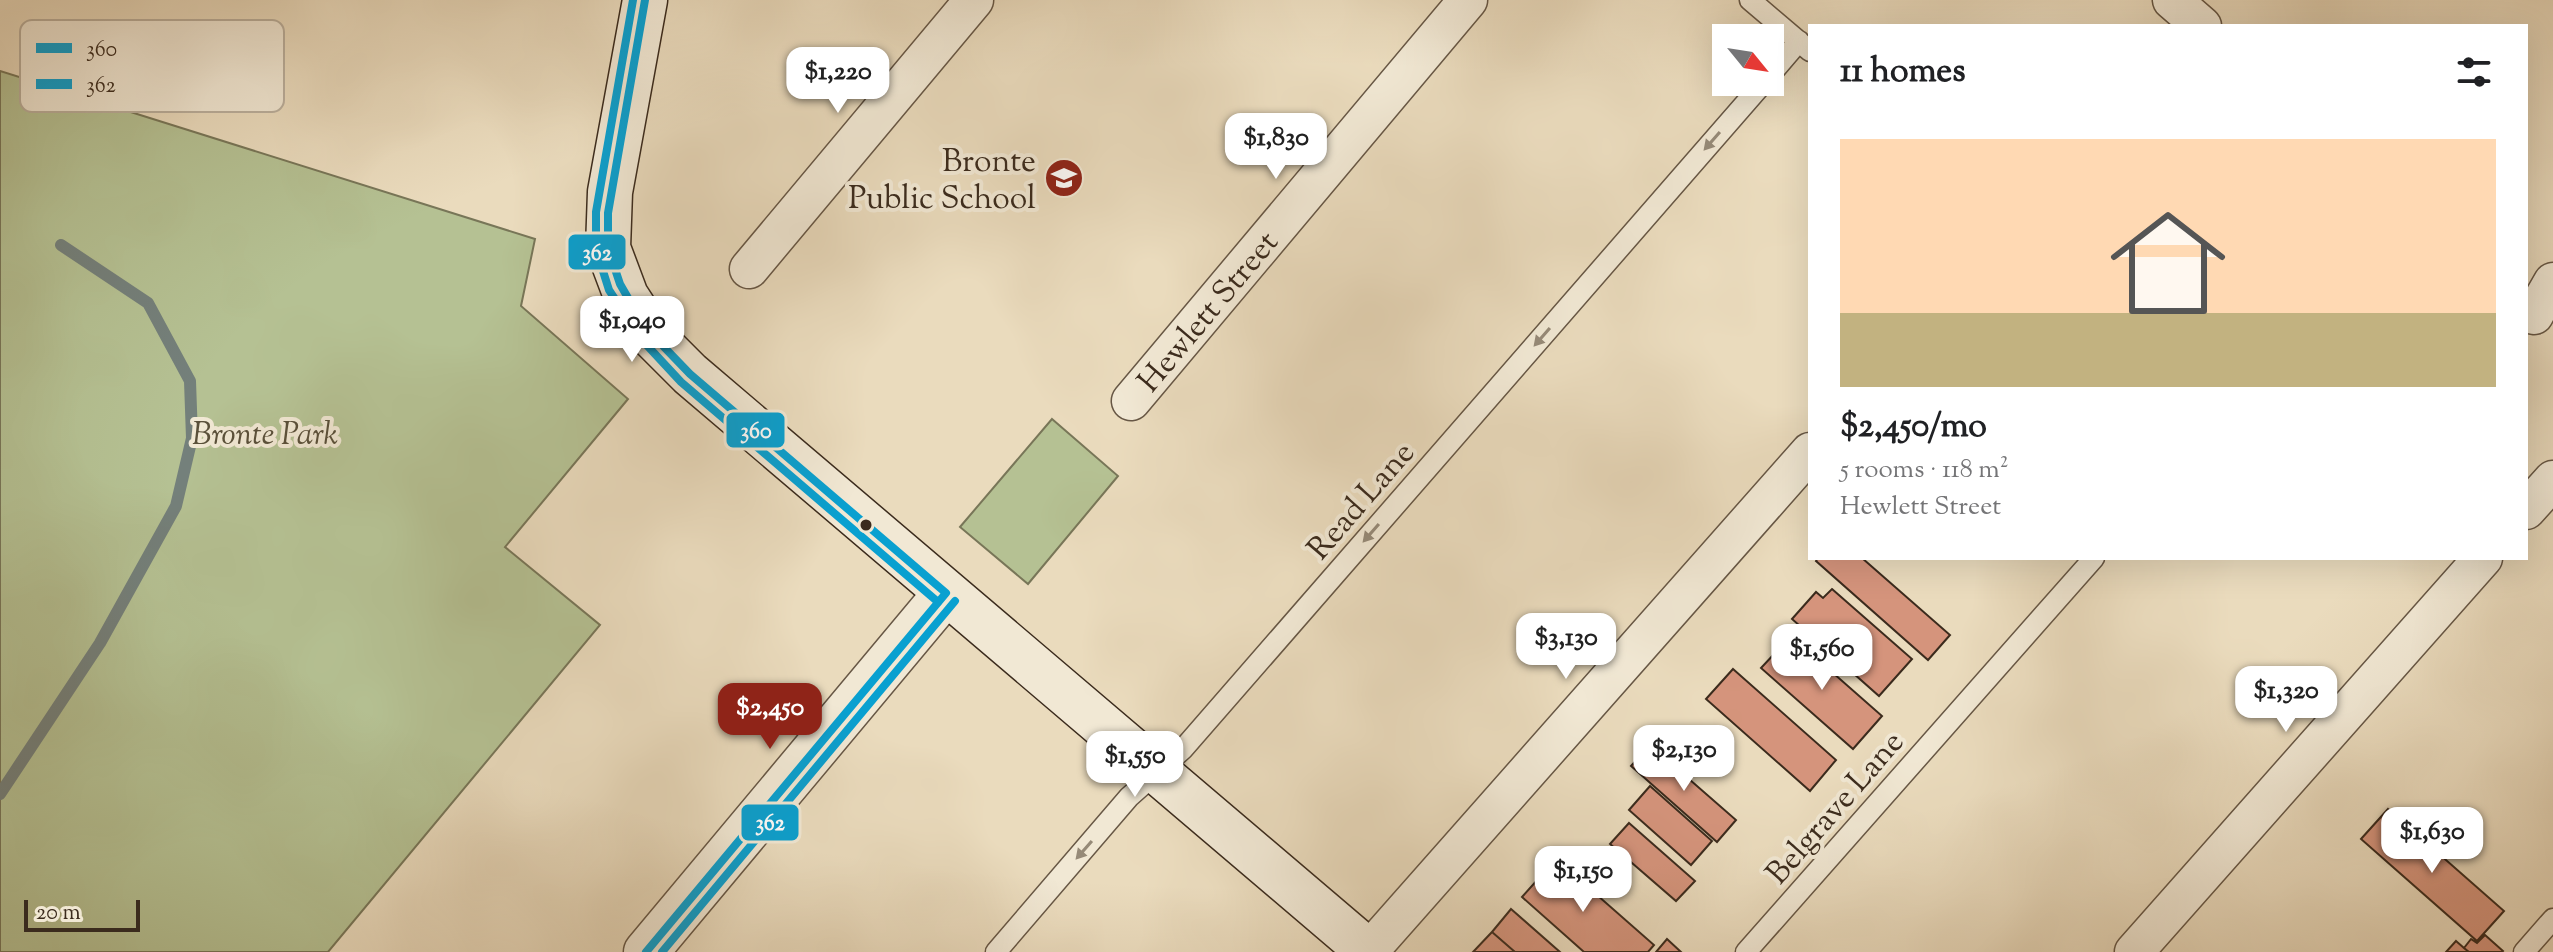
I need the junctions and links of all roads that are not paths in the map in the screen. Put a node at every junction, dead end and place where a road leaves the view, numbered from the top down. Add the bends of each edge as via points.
1 (645, 0) edge
2 (974, 0) edge
3 (1468, 0) edge
4 (1750, 0) edge
5 (1804, 46) edge
6 (1784, 63) edge
7 (1752, 96) edge
8 (749, 269) dead end
9 (2553, 282) edge
10 (2538, 318) edge
11 (1131, 401) dead end
12 (1808, 454) edge
13 (2553, 480) edge
14 (2528, 508) edge
15 (2092, 560) edge
16 (2481, 560) edge
17 (946, 593) junction
18 (1157, 773) junction
19 (2553, 919) edge
20 (646, 952) edge
21 (996, 952) edge
22 (1369, 952) edge
23 (1746, 952) edge
24 (2134, 952) edge
25 (2524, 952) edge

1 - 17 main road via 607,219 608,248 626,296 652,336 690,374
2 - 8 street
3 - 11 street, Hewlett Street
4 - 5 lane
5 - 6 lane
7 -> 18 lane, Read Lane
9 - 10 street
12 - 22 street
13 - 14 street
15 - 23 lane, Belgrave Lane
16 - 24 street
17 - 18 main road
17 - 20 main road
18 -> 21 lane, Read Lane via 1119,809
18 - 22 main road
19 - 25 lane

